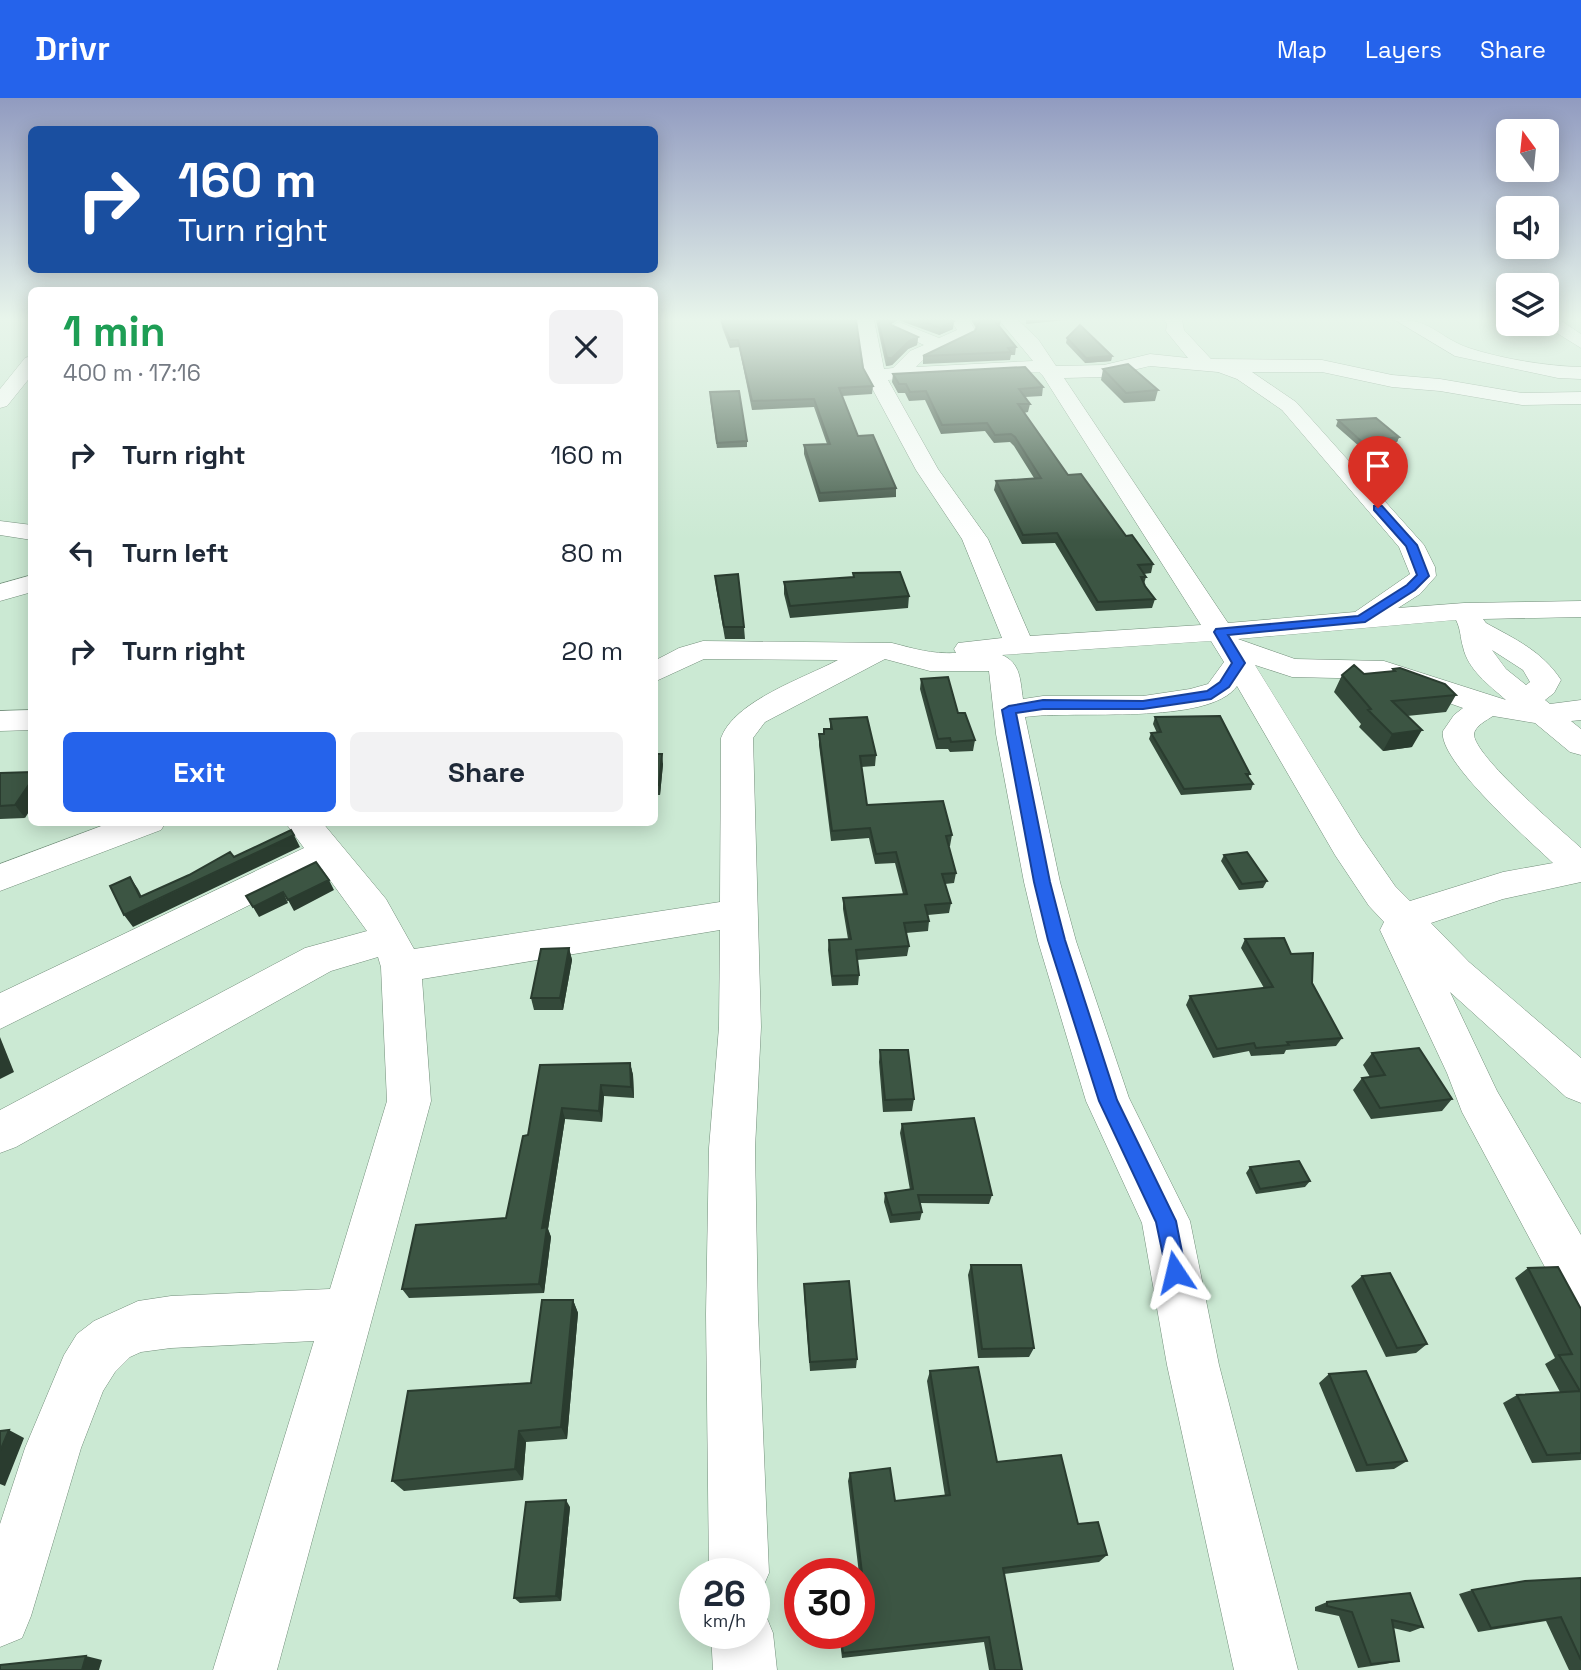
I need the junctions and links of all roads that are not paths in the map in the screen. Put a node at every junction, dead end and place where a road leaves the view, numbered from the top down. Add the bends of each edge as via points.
1 (894, 393) edge
2 (1063, 393) edge
3 (1271, 393) edge
4 (1489, 393) edge
5 (1581, 398) edge
6 (0, 528) edge
7 (28, 532) edge
8 (28, 584) edge
9 (0, 593) edge
10 (1581, 609) edge
11 (1361, 620) junction
12 (1469, 620) junction
13 (1020, 646) junction
14 (1229, 648) junction
15 (885, 652) junction
16 (658, 671) edge
17 (1488, 706) junction
18 (1534, 708) junction
19 (1009, 710) junction
20 (1581, 710) edge
21 (28, 720) edge
22 (0, 721) edge
23 (1581, 745) edge
24 (138, 826) edge
25 (314, 837) edge
26 (0, 878) edge
27 (1392, 907) junction
28 (738, 914) junction
29 (396, 953) junction
30 (0, 1012) edge
31 (1581, 1084) edge
32 (0, 1133) edge
33 (1581, 1283) edge
34 (346, 1314) junction
35 (739, 1558) edge
36 (0, 1614) edge
37 (743, 1649) edge
38 (245, 1670) edge
39 (745, 1670) edge
40 (1266, 1670) edge

1 - 13 street via 927,470 975,539
2 - 14 street
3 - 11 street via 1289,406 1411,545 1423,576
4 - 5 street via 1522,399
6 - 7 street
8 - 9 street
10 - 12 street
11 - 12 street
11 - 14 street
12 - 18 street via 1483,662
13 - 14 street
13 - 15 street
14 - 17 street via 1292,668 1384,670
14 - 19 street via 1225,685 1211,695 1143,705 1043,705
14 - 27 street via 1348,846
15 - 16 street via 703,650
15 - 19 street via 922,663 998,663 1004,672
15 - 28 street via 765,708 740,729 735,748
17 - 18 street
17 - 27 street via 1460,728 1463,751 1571,859 1574,869 1470,895
18 - 20 street
18 - 23 street
19 - 40 street via 1057,940 1108,1101 1166,1221 1193,1365
21 - 22 street
24 - 26 street
25 - 29 street via 385,926
25 - 30 street
27 - 31 street via 1455,973
27 - 33 street via 1478,1098
28 - 29 street
28 - 35 street via 740,1027 732,1148 732,1314
29 - 32 street via 319,959
29 - 34 street via 409,1101
34 - 36 street via 171,1322 138,1327 112,1339 83,1374 53,1448
34 - 38 street
37 - 39 street

